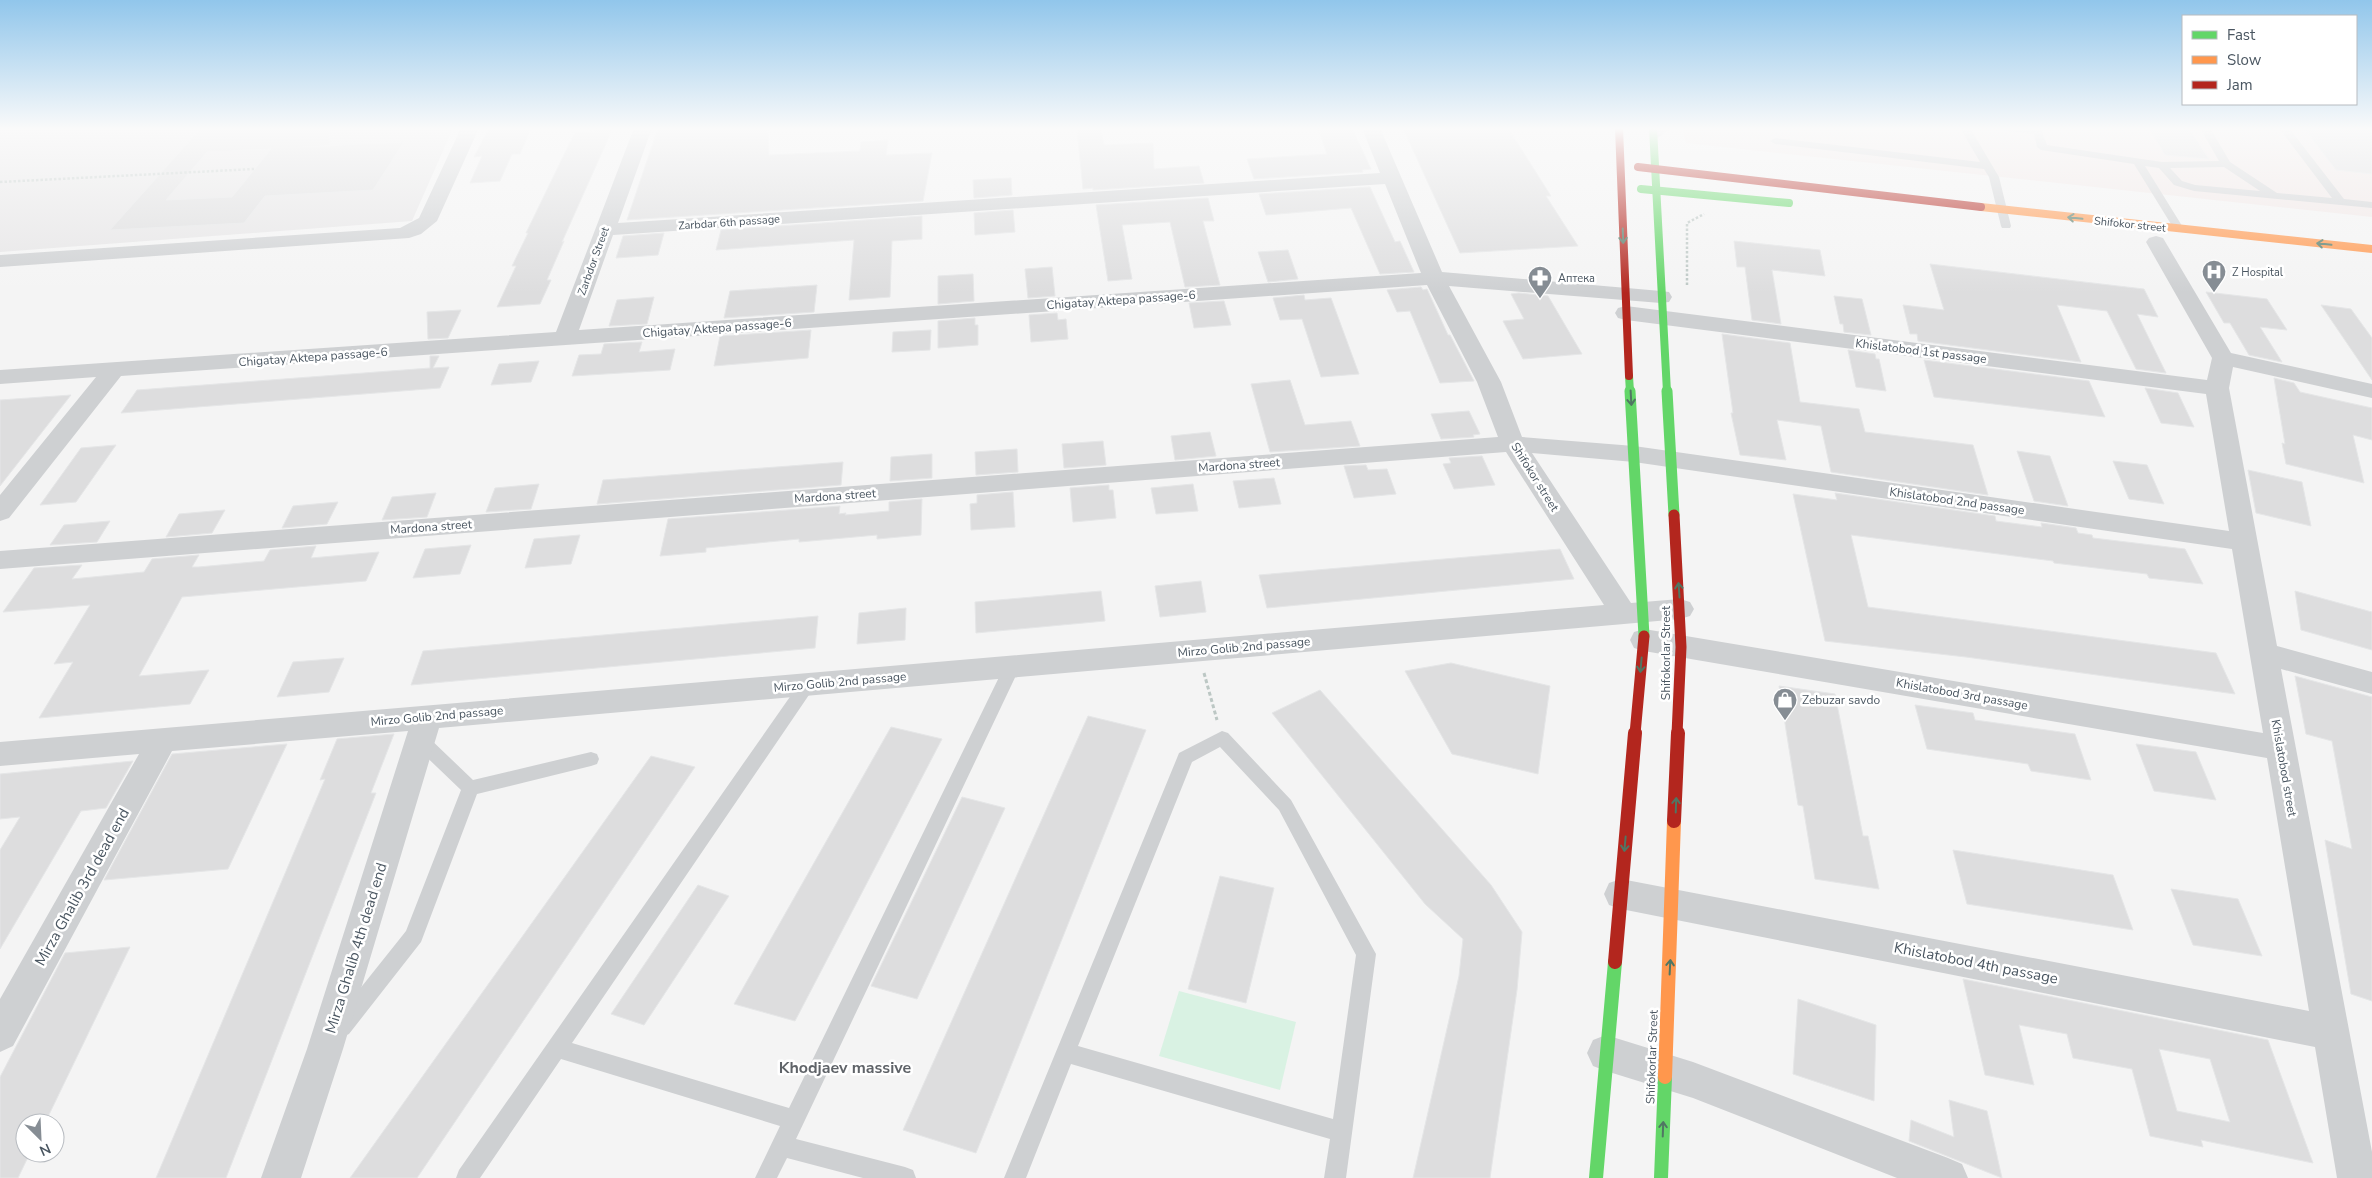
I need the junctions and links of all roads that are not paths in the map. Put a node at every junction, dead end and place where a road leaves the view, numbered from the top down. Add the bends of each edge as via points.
1 (445, 183) edge
2 (622, 183) edge
3 (1318, 183) edge
4 (1395, 183) edge
5 (1622, 183) edge
6 (1657, 183) edge
7 (1776, 183) edge
8 (1995, 183) edge
9 (2151, 183) edge
10 (2178, 183) edge
11 (2255, 183) edge
12 (2326, 183) edge
13 (1622, 187) junction
14 (1658, 191) junction
15 (2275, 196) junction
16 (2340, 202) junction
17 (1803, 205) dead end
18 (2372, 205) edge
19 (2000, 209) junction
20 (2006, 226) dead end
21 (2179, 229) junction
22 (604, 230) junction
23 (2156, 242) dead end
24 (2372, 249) edge
25 (0, 261) edge
26 (1434, 278) junction
27 (1625, 304) junction
28 (1662, 307) junction
29 (565, 338) junction
30 (2223, 358) junction
31 (113, 371) junction
32 (0, 377) edge
33 (2217, 388) junction
34 (2372, 391) edge
35 (1513, 444) junction
36 (1634, 454) junction
37 (1670, 460) junction
38 (0, 512) edge
39 (2244, 542) junction
40 (0, 560) edge
41 (1680, 610) junction
42 (1637, 623) junction
43 (1681, 647) junction
44 (2264, 653) junction
45 (1012, 667) junction
46 (2372, 683) edge
47 (807, 685) junction
48 (423, 729) junction
49 (163, 740) junction
50 (2281, 748) junction
51 (0, 754) edge
52 (591, 759) dead end
53 (470, 788) junction
54 (1621, 894) junction
55 (1672, 904) junction
56 (2332, 1033) junction
57 (0, 1034) edge
58 (556, 1048) junction
59 (325, 1049) junction
60 (1606, 1052) junction
61 (1067, 1053) junction
62 (1665, 1071) junction
63 (792, 1120) junction
64 (1341, 1132) junction
65 (780, 1146) junction
66 (1667, 1176) edge
67 (281, 1178) edge
68 (467, 1178) edge
69 (766, 1178) edge
70 (905, 1178) edge
71 (1015, 1178) edge
72 (1335, 1178) edge
73 (1596, 1178) edge
74 (1948, 1178) edge
75 (2357, 1178) edge

1 - 25 street via 427,221 402,234
2 - 22 street, Zarbdor Street
3 - 22 street, Zarbdar 6th passage
4 - 26 street
5 - 13 main road
6 - 14 main road, Shifokorlar Street
7 - 19 main road, Shifokor street
8 - 19 lane
9 - 21 lane
10 - 15 lane
11 - 15 lane
12 - 16 lane
13 - 14 main road
13 -> 27 main road, Shifokorlar Street
14 - 17 main road
14 - 28 main road, Shifokorlar Street
15 - 16 lane
16 - 18 lane
19 - 20 lane
21 -> 19 main road, Shifokor street
24 -> 21 main road, Shifokor street
22 - 29 street, Zarbdor Street
23 - 30 street
26 - 27 street, Chigatay Aktepa passage-6
26 - 29 street, Chigatay Aktepa passage-6
26 - 35 street, Shifokor street via 1489,382
27 - 28 street, Khislatobod 1st passage
27 -> 36 main road, Shifokorlar Street
28 - 33 street, Khislatobod 1st passage
28 - 37 main road, Shifokorlar Street
29 - 31 street, Chigatay Aktepa passage-6
30 - 33 street, Khislatobod street
30 - 34 street
31 - 32 street, Chigatay Aktepa passage-6
31 - 38 street
33 - 39 street, Khislatobod street
35 - 36 street, Mardona street
35 - 40 street, Mardona street
35 - 42 street, Shifokor street
36 - 37 street, Mardona street
36 - 42 main road, Shifokorlar Street
37 - 39 street, Khislatobod 2nd passage
41 -> 37 main road, Shifokorlar Street
39 - 44 street, Khislatobod street
41 - 42 street, Mirzo Golib 2nd passage
41 - 43 main road, Shifokorlar Street
42 - 43 street, Khislatobod 3rd passage
42 - 45 street, Mirzo Golib 2nd passage via 1198,651
42 -> 54 main road, Shifokorlar Street
43 - 50 street, Khislatobod 3rd passage
55 -> 43 main road, Shifokorlar Street
44 - 46 street
44 - 50 street, Khislatobod street
45 - 47 street, Mirzo Golib 2nd passage
45 - 63 lane
47 - 48 street, Mirzo Golib 2nd passage
47 - 58 lane
48 - 49 street, Mirzo Golib 2nd passage
48 - 53 lane
48 - 59 street, Mirza Ghalib 4th dead end
49 - 51 street, Mirzo Golib 2nd passage
49 - 57 street, Mirza Ghalib 3rd dead end
50 - 56 street, Khislatobod street
52 - 53 lane
53 - 59 lane via 414,936
54 - 55 street, Khislatobod 4th passage
54 - 60 main road, Shifokorlar Street
55 - 56 street, Khislatobod 4th passage
62 -> 55 main road, Shifokorlar Street
56 - 75 street, Khislatobod street
58 - 63 lane
58 - 68 lane
59 - 67 street, Mirza Ghalib 4th dead end
60 - 62 street
60 - 73 main road, Shifokorlar Street
61 - 64 lane
61 - 64 lane via 1185,758 1222,738 1285,805 1366,954
61 - 71 lane
66 -> 62 main road, Shifokorlar Street
62 - 74 street
63 - 65 lane
64 - 72 lane
65 - 69 lane
65 - 70 lane

